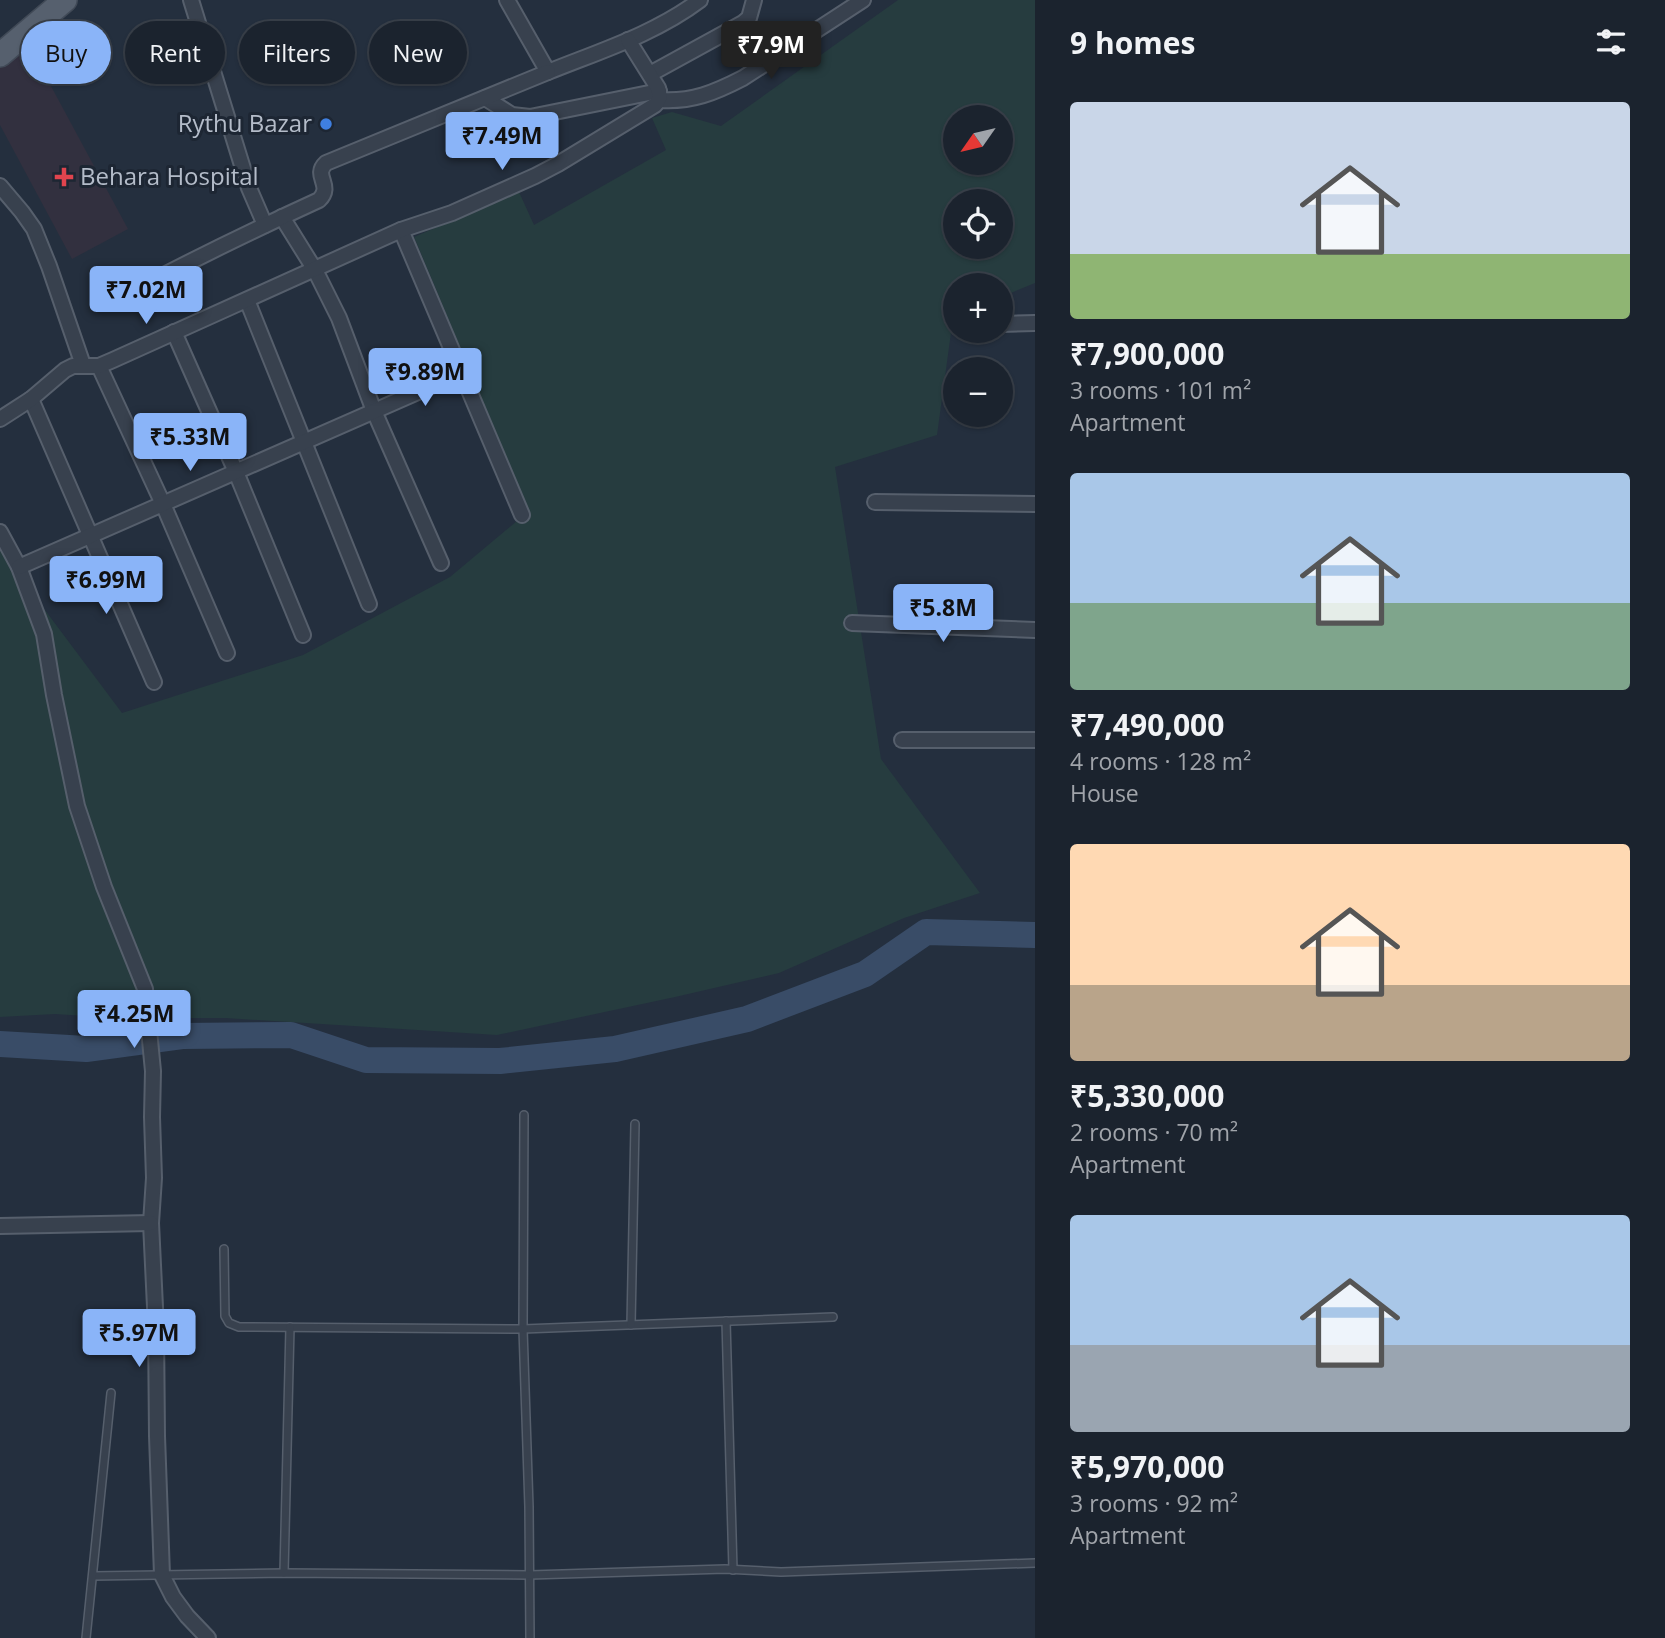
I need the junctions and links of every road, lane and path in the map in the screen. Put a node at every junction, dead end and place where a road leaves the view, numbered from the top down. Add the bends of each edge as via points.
1 (43, 0) edge
2 (65, 0) edge
3 (191, 0) edge
4 (507, 0) edge
5 (700, 0) edge
6 (754, 0) edge
7 (863, 0) edge
8 (0, 36) edge
9 (628, 40) junction
10 (0, 55) edge
11 (548, 72) junction
12 (650, 74) junction
13 (659, 95) junction
14 (485, 98) junction
15 (0, 186) edge
16 (282, 217) junction
17 (265, 225) junction
18 (401, 230) junction
19 (315, 270) junction
20 (247, 300) junction
21 (114, 301) dead end
22 (1035, 323) edge
23 (1013, 324) edge
24 (174, 332) junction
25 (83, 365) junction
26 (99, 366) junction
27 (461, 373) junction
28 (31, 399) junction
29 (374, 411) junction
30 (0, 419) edge
31 (305, 442) junction
32 (236, 472) junction
33 (875, 502) dead end
34 (1035, 504) edge
35 (163, 505) junction
36 (522, 515) dead end
37 (0, 533) edge
38 (91, 536) junction
39 (441, 563) dead end
40 (19, 567) junction
41 (369, 604) dead end
42 (852, 623) dead end
43 (1035, 630) edge
44 (303, 635) dead end
45 (227, 653) dead end
46 (154, 682) dead end
47 (902, 740) dead end
48 (1035, 740) edge
49 (524, 1115) dead end
50 (635, 1124) dead end
51 (151, 1223) junction
52 (0, 1226) edge
53 (224, 1249) dead end
54 (832, 1317) dead end
55 (726, 1321) junction
56 (631, 1325) junction
57 (290, 1326) junction
58 (523, 1329) junction
59 (111, 1393) dead end
60 (1035, 1563) edge
61 (733, 1570) junction
62 (284, 1573) junction
63 (162, 1575) junction
64 (530, 1575) junction
65 (93, 1576) junction
66 (86, 1638) edge
67 (208, 1638) edge
68 (530, 1638) edge

1 - 8 main road
2 - 10 main road
3 - 17 street via 249,188
4 - 11 street
5 - 9 street
6 - 12 street via 743,23
7 - 13 street via 731,85 682,101
9 - 11 street
9 - 12 street
11 - 14 street
12 - 13 street
13 - 14 street via 530,117 512,115
13 - 18 street via 645,112 547,171
14 - 16 street via 326,163 321,173 324,195
15 - 25 street via 34,229
16 - 17 street
16 - 19 street
17 - 21 street
18 - 19 street
18 - 27 street
19 - 20 street
19 - 29 street
20 - 24 street
20 - 31 street
22 - 23 street
24 - 26 street
24 - 32 street
25 - 26 street
25 - 28 street via 65,370
26 - 35 street
27 - 29 street
27 - 36 street
28 - 30 street
28 - 38 street
29 - 31 street
29 - 39 street
31 - 32 street
31 - 41 street
32 - 35 street
32 - 44 street
33 - 34 street
35 - 38 street
35 - 45 street
37 - 40 street
38 - 40 street
38 - 46 street
40 - 51 street via 44,634 77,806 145,989 153,1071
42 - 43 street
47 - 48 street
49 - 58 lane
50 - 56 lane
51 - 52 street
51 - 63 street
53 - 57 lane via 225,1316 229,1323 239,1327
54 - 55 lane
55 - 56 lane
55 - 61 lane
56 - 58 lane
57 - 58 lane
57 - 62 lane
58 - 64 lane
59 - 65 lane
60 - 61 lane
61 - 64 lane
62 - 63 lane
62 - 64 lane
63 - 65 lane
63 - 67 street via 180,1607
64 - 68 lane
65 - 66 lane

